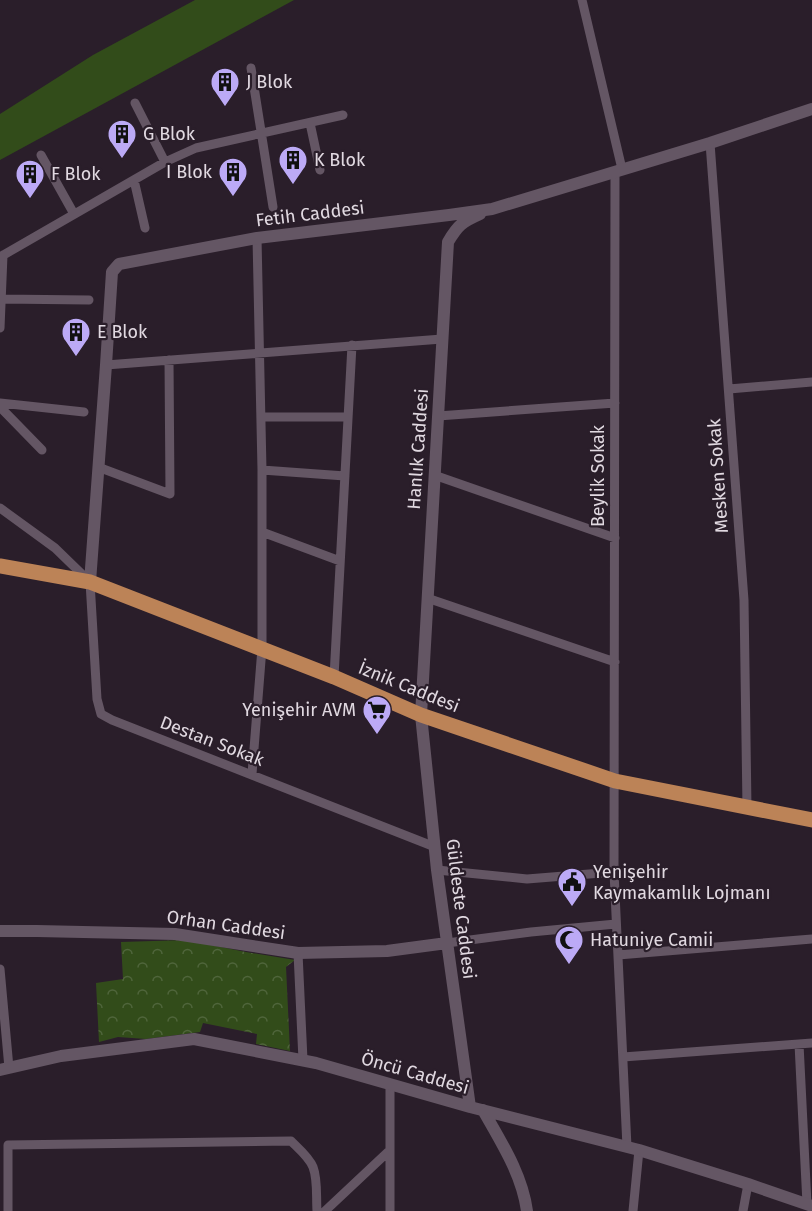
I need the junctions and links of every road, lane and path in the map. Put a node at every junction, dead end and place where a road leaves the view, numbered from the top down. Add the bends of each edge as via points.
1 (582, 0) edge
2 (250, 68) dead end
3 (135, 103) dead end
4 (812, 109) edge
5 (343, 115) dead end
6 (310, 123) junction
7 (262, 133) junction
8 (710, 143) junction
9 (41, 155) dead end
10 (165, 162) junction
11 (320, 170) dead end
12 (619, 170) junction
13 (134, 180) junction
14 (273, 207) dead end
15 (492, 209) junction
16 (74, 214) junction
17 (449, 215) junction
18 (145, 228) dead end
19 (257, 238) junction
20 (448, 242) junction
21 (2, 256) edge
22 (1, 299) edge
23 (88, 300) dead end
24 (0, 328) edge
25 (442, 339) junction
26 (352, 345) junction
27 (260, 352) junction
28 (169, 360) junction
29 (106, 365) junction
30 (812, 382) edge
31 (729, 389) junction
32 (615, 403) junction
33 (0, 405) edge
34 (84, 412) dead end
35 (438, 416) junction
36 (261, 417) junction
37 (348, 417) junction
38 (42, 450) dead end
39 (99, 466) junction
40 (262, 470) junction
41 (434, 475) junction
42 (345, 476) junction
43 (0, 508) edge
44 (262, 532) junction
45 (615, 538) junction
46 (340, 561) junction
47 (0, 566) edge
48 (90, 582) junction
49 (427, 598) junction
50 (262, 648) junction
51 (615, 662) junction
52 (334, 677) junction
53 (420, 715) junction
54 (252, 774) junction
55 (615, 781) junction
56 (747, 808) junction
57 (812, 820) edge
58 (435, 847) junction
59 (437, 870) junction
60 (614, 872) junction
61 (616, 924) junction
62 (0, 931) edge
63 (812, 939) edge
64 (447, 943) junction
65 (298, 953) junction
66 (618, 955) junction
67 (0, 969) edge
68 (1, 996) edge
69 (812, 1043) edge
70 (799, 1044) junction
71 (623, 1057) junction
72 (303, 1060) junction
73 (4, 1069) edge
74 (390, 1085) junction
75 (477, 1109) junction
76 (627, 1147) junction
77 (390, 1150) junction
78 (639, 1150) junction
79 (4, 1183) edge
80 (748, 1184) junction
81 (809, 1205) edge
82 (8, 1211) edge
83 (317, 1211) edge
84 (325, 1211) edge
85 (390, 1211) edge
86 (527, 1211) edge
87 (633, 1211) edge
88 (743, 1211) edge

1 - 12 street, Beylik Sokak
2 - 7 street
3 - 10 street
4 - 8 street, Fetih Caddesi
5 - 6 street
6 - 7 street
6 - 11 street
7 - 10 street via 196,148
7 - 14 street
8 - 12 street, Fetih Caddesi
8 - 31 street, Mesken Sokak
9 - 16 street
10 - 13 street
12 - 15 street, Fetih Caddesi
12 - 32 street, Beylik Sokak
13 - 16 street
13 - 18 street
15 - 17 street, Fetih Caddesi
15 - 20 street via 467,220
16 - 21 street
17 - 19 street, Fetih Caddesi
17 - 20 street, Hanlık Caddesi
19 - 27 street
19 - 29 street, Fetih Caddesi via 119,264 112,272
20 - 25 street, Hanlık Caddesi
21 - 22 street
22 - 23 street
22 - 24 street
25 - 26 street
25 - 35 street, Hanlık Caddesi
26 - 27 street
26 - 37 street
27 - 28 street
27 - 36 street
28 - 29 street
28 - 39 street via 170,494
29 - 39 street, Fetih Caddesi
30 - 31 street
31 - 56 street, Mesken Sokak via 744,600
32 - 35 street
32 - 45 street, Beylik Sokak
33 - 34 street
33 - 38 street
35 - 41 street, Hanlık Caddesi
36 - 37 street
36 - 40 street
37 - 42 street
39 - 48 street, Fetih Caddesi
40 - 42 street
40 - 44 street
41 - 45 street
41 - 49 street, Hanlık Caddesi
42 - 46 street
43 - 48 street via 55,548
44 - 46 street
44 - 50 street
45 - 51 street, Beylik Sokak
46 - 52 street
47 - 48 main road, İznik Caddesi
48 - 50 main road, İznik Caddesi
48 - 54 street, Destan Sokak via 100,714
49 - 51 street
49 - 53 street, Hanlık Caddesi
50 - 52 main road, İznik Caddesi
50 - 54 street
51 - 55 street, Beylik Sokak
52 - 53 main road, İznik Caddesi
53 - 55 main road, İznik Caddesi
53 - 58 street, Güldeste Caddesi
54 - 58 street, Destan Sokak
55 - 56 main road, İznik Caddesi
55 - 60 street, Beylik Sokak
56 - 57 main road, İznik Caddesi
58 - 59 street, Güldeste Caddesi
59 - 60 street via 527,879
59 - 64 street, Güldeste Caddesi
60 - 61 street, Beylik Sokak
61 - 64 street
61 - 66 street, Beylik Sokak
62 - 65 street, Orhan Caddesi via 175,934
63 - 66 street
64 - 65 street, Orhan Caddesi via 387,951
64 - 75 street, Güldeste Caddesi
65 - 72 street
66 - 71 street, Beylik Sokak
67 - 68 street
68 - 73 street
69 - 70 street
70 - 71 street
70 - 81 street
71 - 76 street, Beylik Sokak
72 - 73 street, Öncü Caddesi via 194,1039 61,1056
72 - 74 street, Öncü Caddesi
74 - 75 street, Öncü Caddesi
74 - 77 street
75 - 76 street, Öncü Caddesi
75 - 86 street, Güldeste Caddesi via 513,1163
76 - 78 street, Öncü Caddesi
77 - 84 street
77 - 85 street
78 - 80 street, Öncü Caddesi
78 - 87 street
79 - 82 street
79 - 83 street via 8,1146 291,1141 313,1166
80 - 81 street, Öncü Caddesi
80 - 88 street

